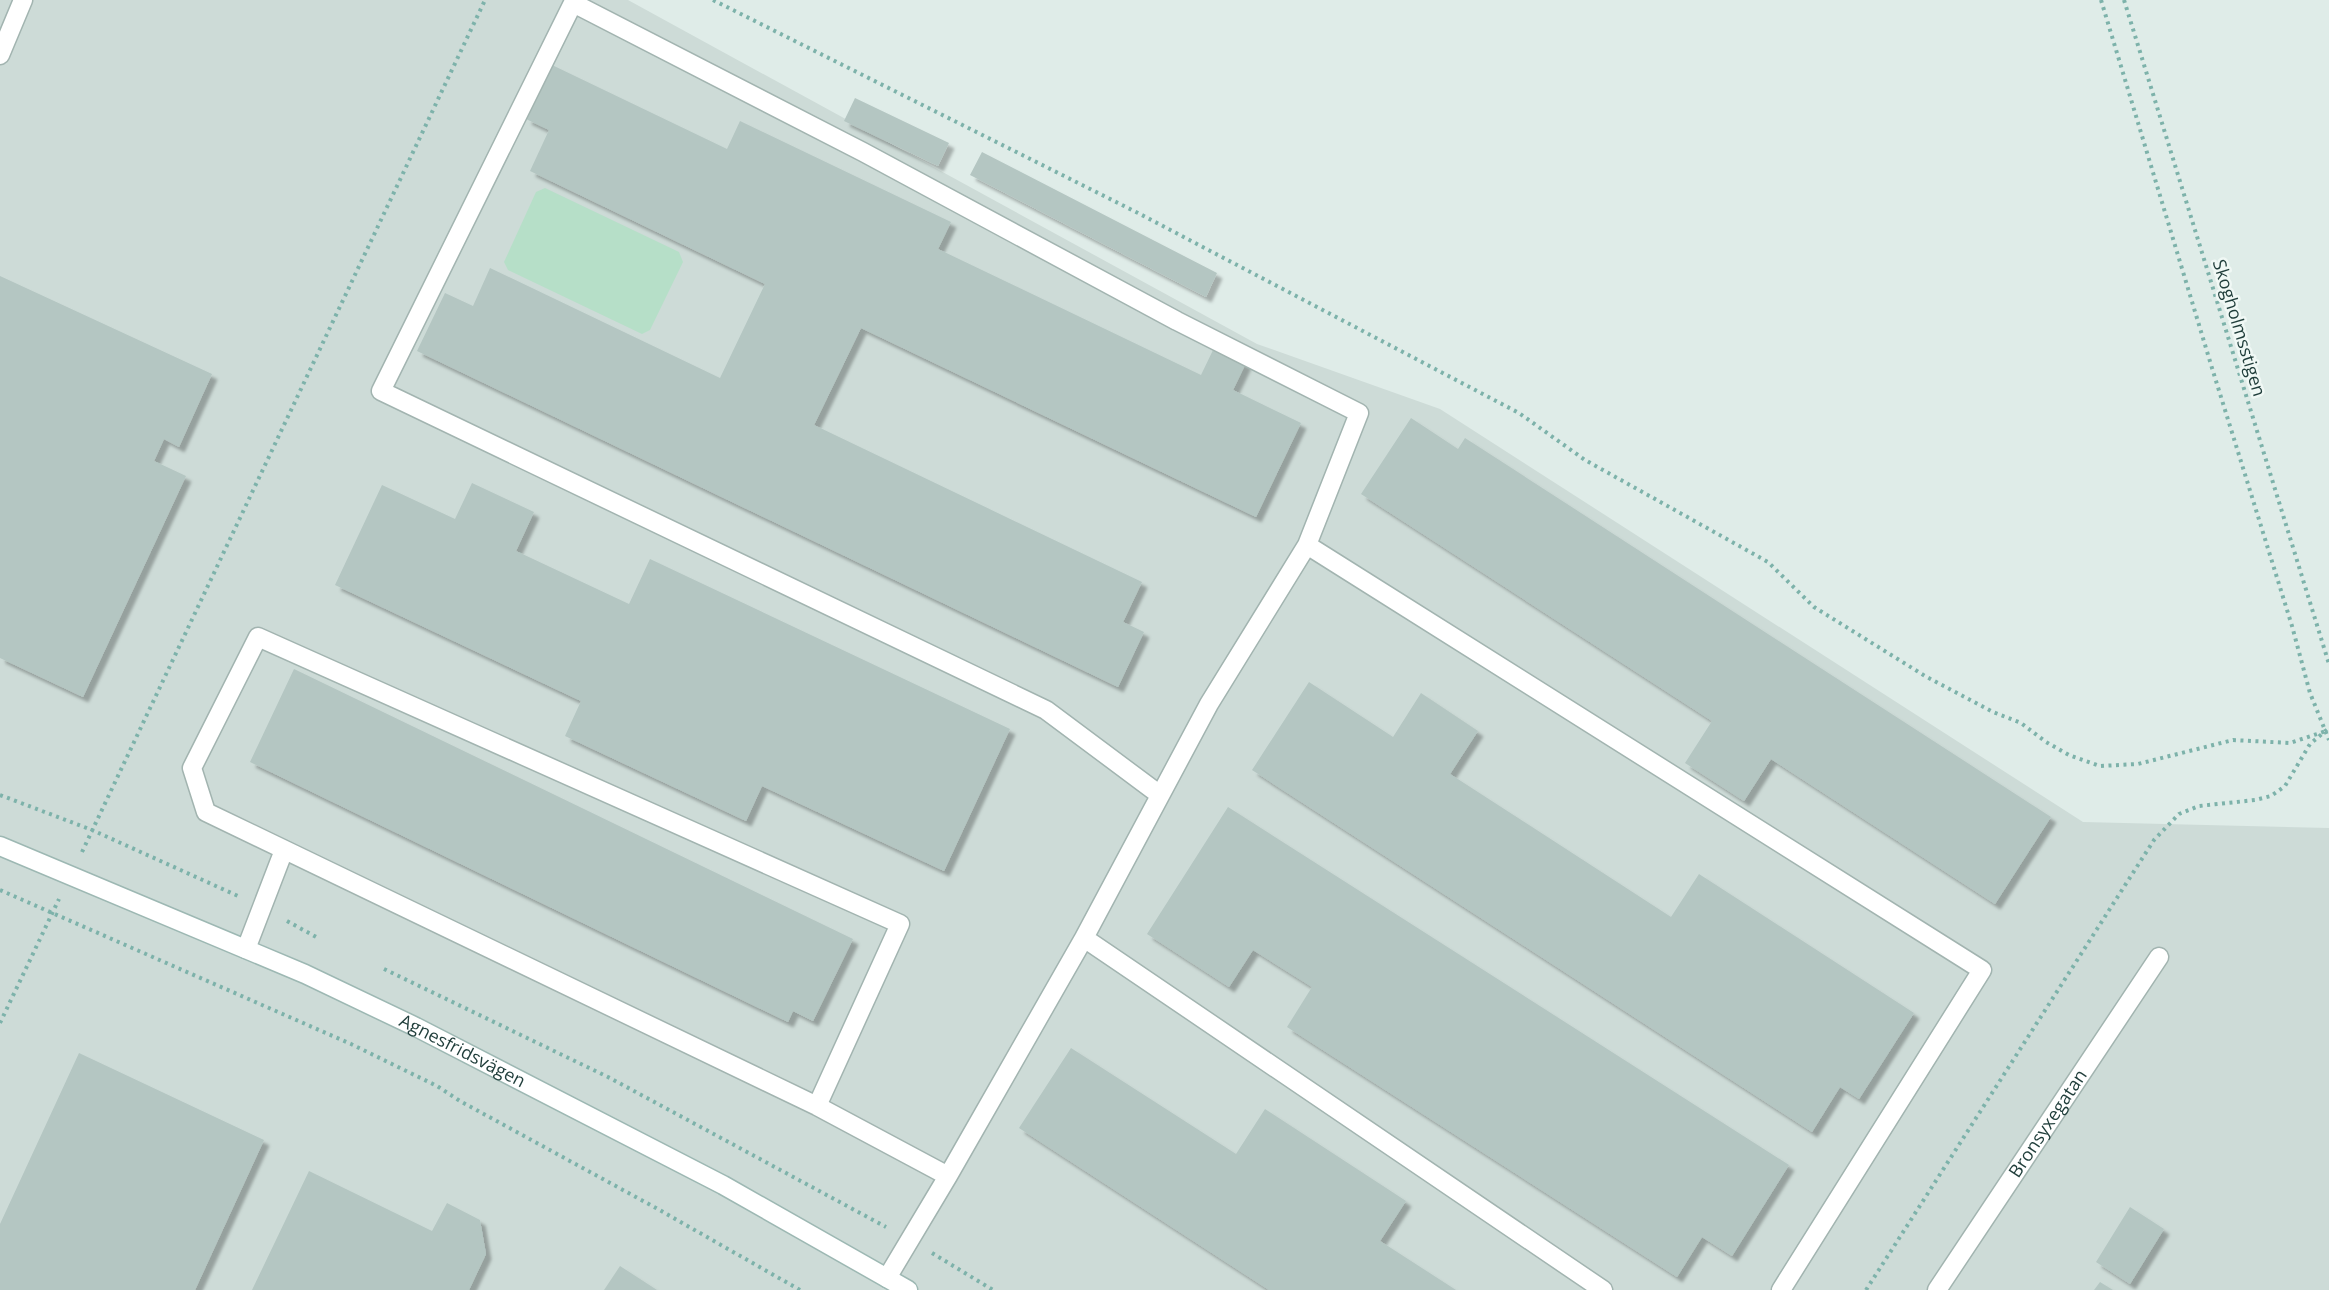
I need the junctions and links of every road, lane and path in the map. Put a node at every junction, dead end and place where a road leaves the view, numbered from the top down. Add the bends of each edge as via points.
1 (23, 0) edge
2 (484, 0) edge
3 (712, 0) edge
4 (2101, 0) edge
5 (2124, 0) edge
6 (0, 56) edge
7 (1307, 545) junction
8 (2329, 664) edge
9 (2327, 729) edge
10 (2329, 740) edge
11 (0, 795) edge
12 (1160, 795) junction
13 (92, 830) junction
14 (0, 846) edge
15 (284, 850) junction
16 (70, 876) junction
17 (0, 890) edge
18 (262, 906) junction
19 (53, 912) junction
20 (318, 938) dead end
21 (1084, 938) junction
22 (246, 949) junction
23 (2159, 957) dead end
24 (384, 969) dead end
25 (0, 1023) edge
26 (817, 1106) junction
27 (948, 1176) junction
28 (910, 1240) junction
29 (887, 1278) junction
30 (800, 1290) edge
31 (908, 1290) edge
32 (993, 1290) edge
33 (1603, 1290) edge
34 (1781, 1290) edge
35 (1866, 1290) edge
36 (1937, 1290) edge

1 - 6 main road
2 - 13 path
3 - 9 path via 1138,213 1519,413 1585,460 1768,562 1814,607 1924,676 2021,723 2069,754 2100,766 2138,764 2233,740 2290,743
4 - 9 path via 2310,693
5 - 8 path, Skogholmsstigen
7 - 12 main road via 1209,704
7 - 12 main road via 1359,413 573,3 381,391 1046,710
7 - 34 main road via 1982,970
9 - 10 path
9 - 35 path via 2310,744 2285,786 2271,796 2199,806 2179,814 2154,840
11 - 13 path
12 - 21 main road
13 - 16 path
13 - 18 path
14 - 16 main road, Agnesfridsvägen
15 - 18 main road
15 - 26 main road
15 - 26 main road via 206,812 192,768 258,637 900,924
16 - 19 path
16 - 22 main road, Agnesfridsvägen
17 - 19 path
18 - 20 path
18 - 22 main road
19 - 25 path
19 - 30 path via 432,1084
21 - 27 main road
21 - 33 main road
22 - 29 main road, Agnesfridsvägen via 416,1027 723,1185
23 - 36 main road, Bronsyxegatan
24 - 28 path via 608,1077
26 - 27 main road
27 - 28 main road
28 - 29 main road
28 - 32 path
29 - 31 main road, Agnesfridsvägen

